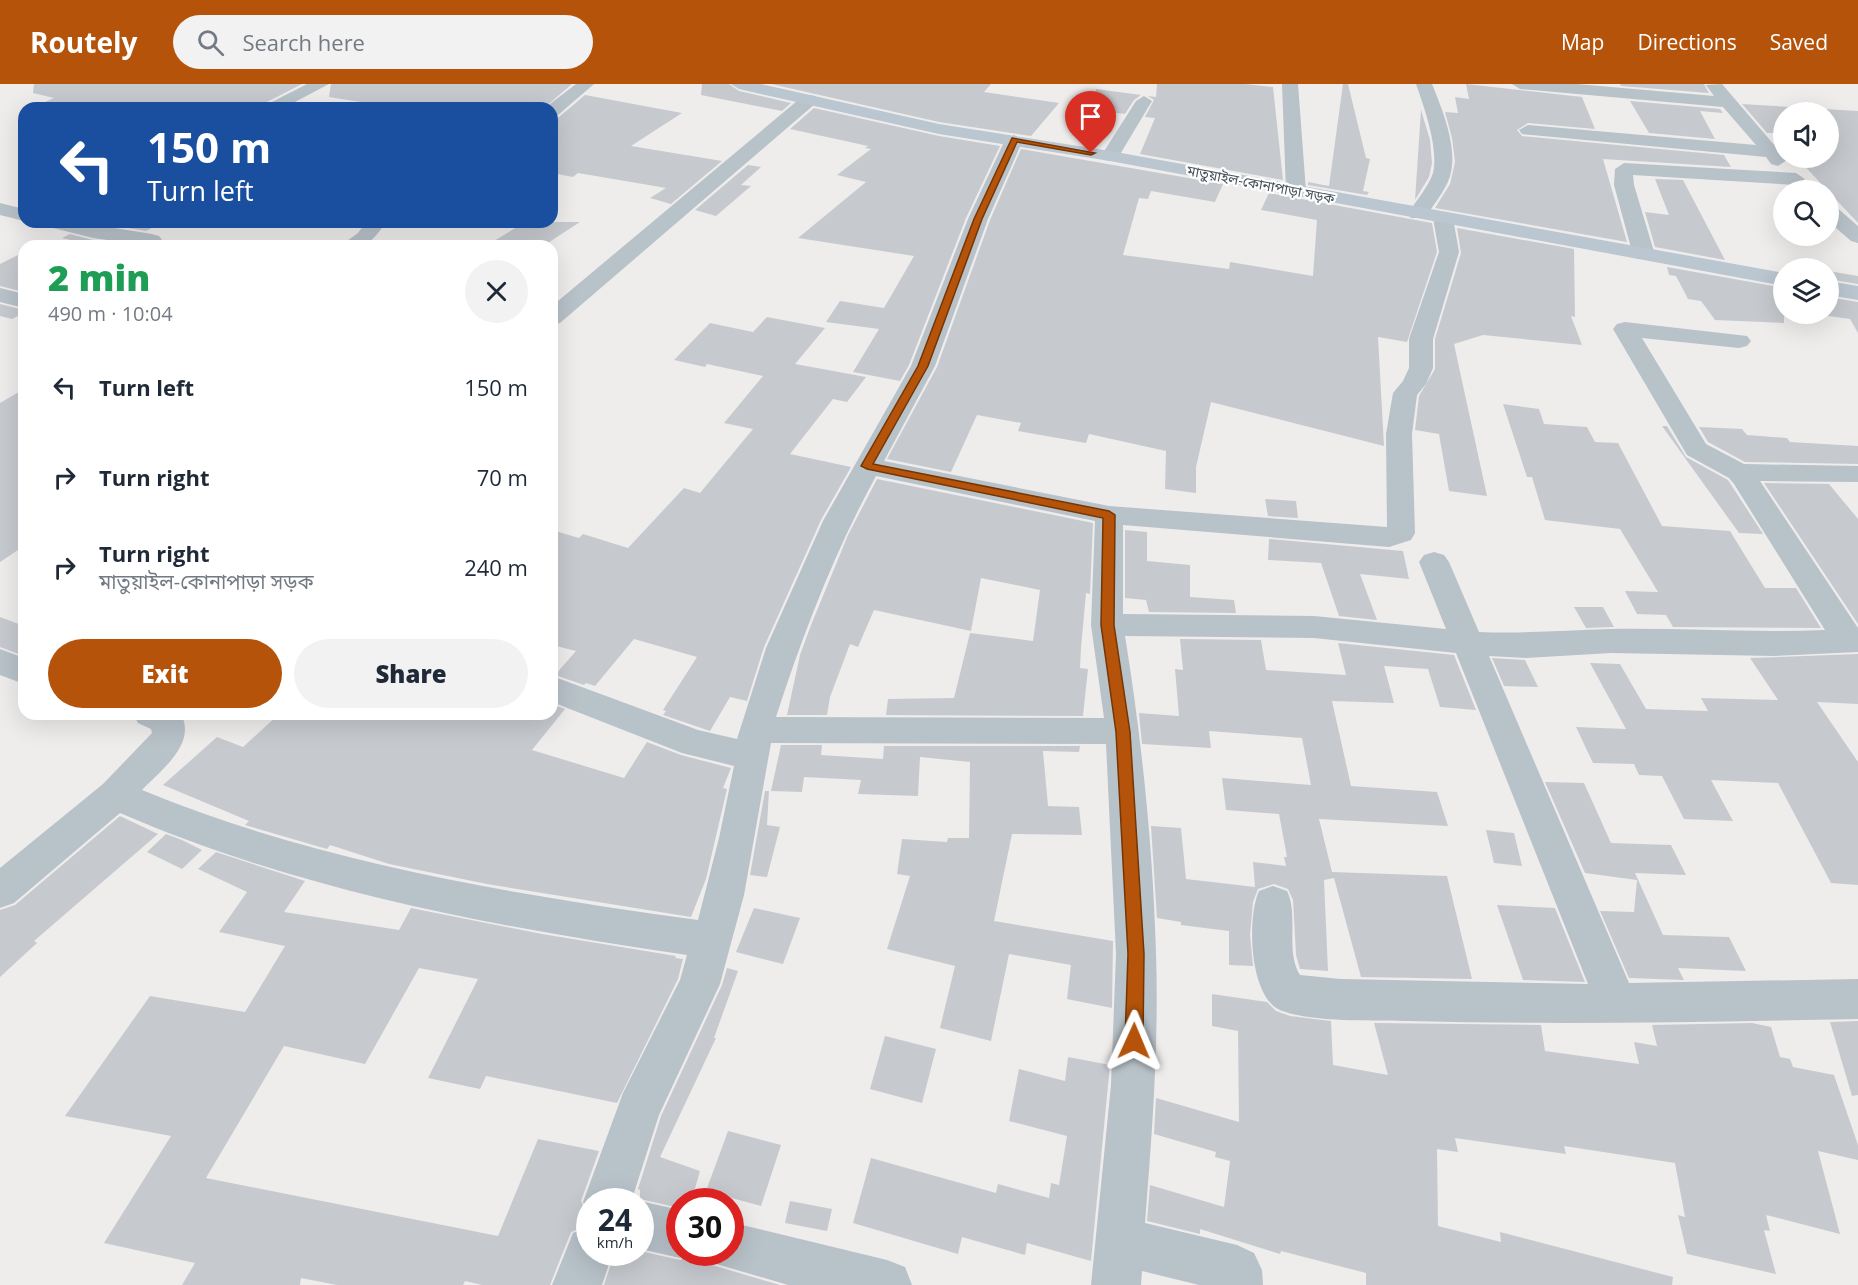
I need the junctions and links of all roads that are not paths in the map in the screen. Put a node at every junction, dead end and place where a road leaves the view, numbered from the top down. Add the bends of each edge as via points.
1 (321, 84) edge
2 (586, 84) edge
3 (739, 84) edge
4 (1290, 84) edge
5 (1424, 84) edge
6 (1520, 84) edge
7 (1528, 84) edge
8 (1713, 84) edge
9 (809, 100) junction
10 (1144, 101) dead end
11 (281, 102) edge
12 (1728, 102) junction
13 (558, 106) edge
14 (1528, 130) dead end
15 (1014, 140) junction
16 (1771, 152) junction
17 (1110, 156) junction
18 (1796, 180) edge
19 (1773, 182) edge
20 (1296, 191) junction
21 (0, 209) edge
22 (18, 214) edge
23 (1431, 216) junction
24 (1839, 220) edge
25 (77, 228) edge
26 (372, 228) edge
27 (1858, 237) edge
28 (152, 240) dead end
29 (360, 240) edge
30 (1644, 255) junction
31 (1773, 278) edge
32 (1839, 290) edge
33 (1858, 293) edge
34 (0, 295) edge
35 (18, 300) edge
36 (558, 313) edge
37 (1739, 341) dead end
38 (867, 466) junction
39 (1739, 472) junction
40 (1858, 474) edge
41 (1109, 515) junction
42 (1434, 562) dead end
43 (1107, 625) junction
44 (1853, 640) edge
45 (1466, 643) junction
46 (0, 661) edge
47 (18, 669) edge
48 (558, 691) edge
49 (165, 720) edge
50 (1123, 732) junction
51 (754, 743) junction
52 (116, 795) junction
53 (0, 891) edge
54 (1273, 903) dead end
55 (712, 940) junction
56 (1858, 999) edge
57 (1616, 1003) junction
58 (612, 1188) edge
59 (744, 1249) edge
60 (1119, 1263) edge
61 (584, 1266) edge
62 (577, 1285) edge
63 (887, 1285) edge
64 (1238, 1285) edge

1 - 11 street
2 - 13 street
3 - 9 main road, মাতুয়াইল-কোনাপাড়া সড়ক
4 - 20 street
5 - 23 street via 1438,125 1442,162
6 - 7 street
7 - 12 street
8 - 12 street
9 - 15 main road, মাতুয়াইল-কোনাপাড়া সড়ক via 939,129
9 - 36 street
10 - 17 street
12 - 16 street
14 - 16 street
15 - 17 main road, মাতুয়াইল-কোনাপাড়া সড়ক
15 - 38 street via 978,219 923,366
16 - 18 street
17 - 20 main road, মাতুয়াইল-কোনাপাড়া সড়ক
19 - 30 street via 1624,169 1624,185
20 - 23 main road, মাতুয়াইল-কোনাপাড়া সড়ক
21 - 22 street
23 - 30 main road, মাতুয়াইল-কোনাপাড়া সড়ক
23 - 41 street via 1449,252 1421,339 1421,368 1405,393 1399,434 1401,533 1389,537
24 - 27 street
25 - 28 street
26 - 29 street
30 - 31 main road, মাতুয়াইল-কোনাপাড়া সড়ক
32 - 33 main road
34 - 35 street
37 - 39 street via 1625,329 1696,449
38 - 41 street
38 - 51 street via 837,521 783,648
39 - 40 street
39 - 44 street
41 - 43 street
42 - 45 street
43 - 45 street via 1314,627
43 - 50 street
44 - 45 street via 1775,644 1611,641 1526,646
45 - 57 street
46 - 47 street
48 - 51 street via 694,743
49 - 52 street via 169,738
50 - 51 street
50 - 60 street via 1136,954 1133,1085
51 - 55 street via 735,849
52 - 53 street
52 - 55 street via 295,861 549,917
54 - 57 street via 1279,983 1291,994 1471,1003
55 - 58 street via 699,984 639,1109
56 - 57 street
59 - 63 street
60 - 64 street via 1238,1270
61 - 62 street

